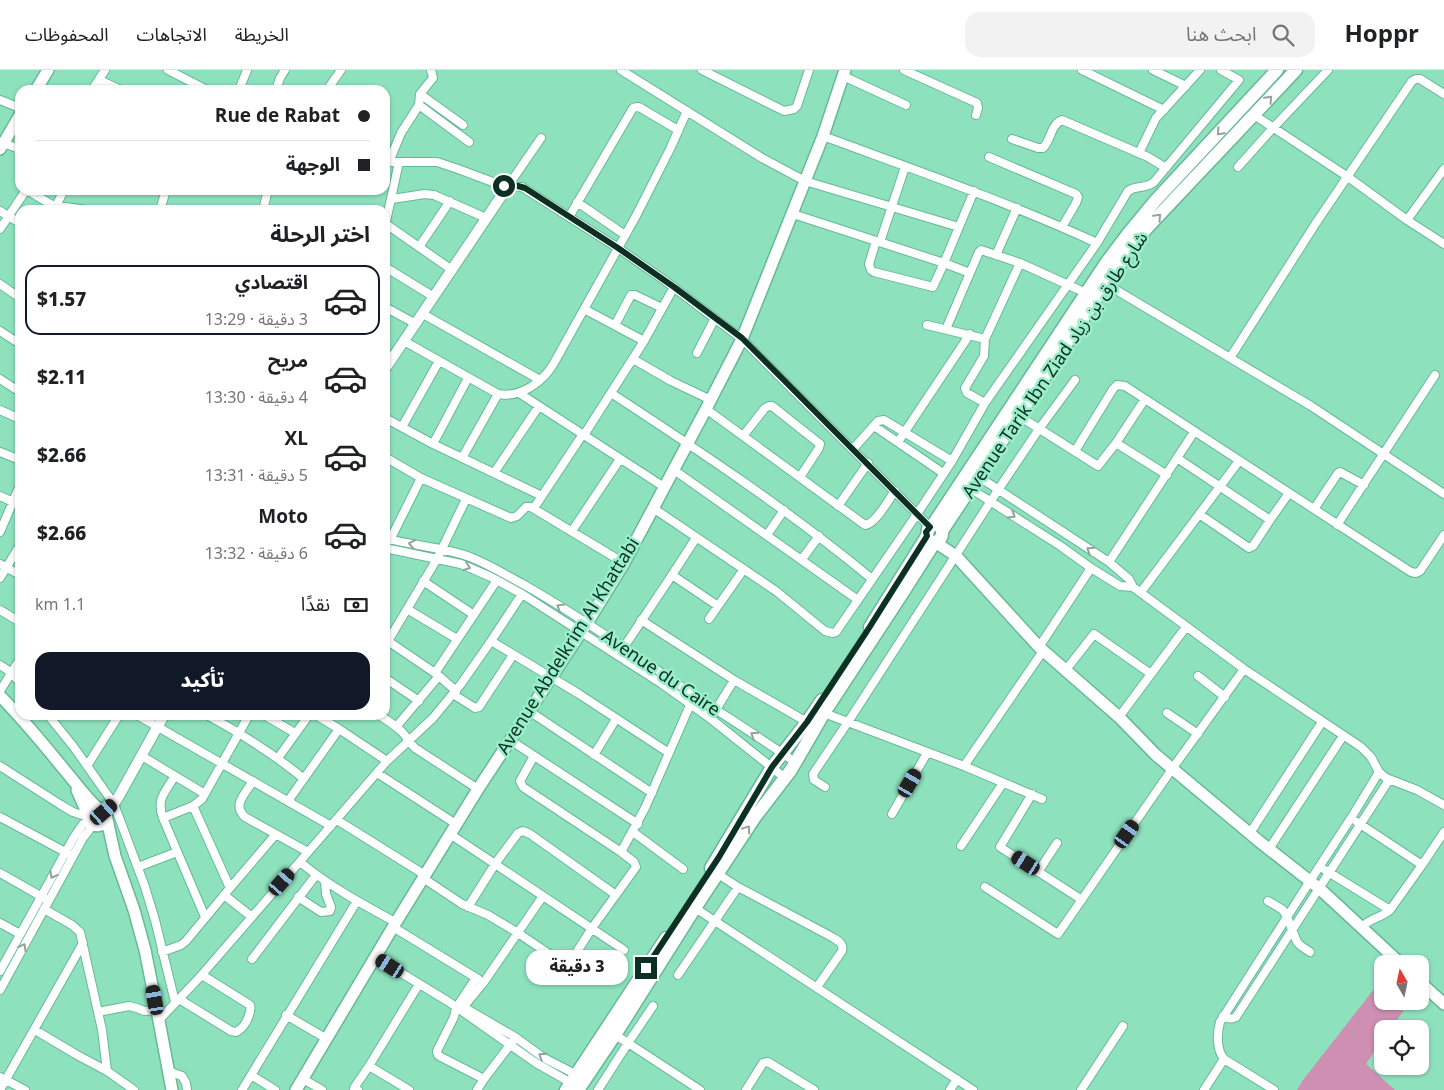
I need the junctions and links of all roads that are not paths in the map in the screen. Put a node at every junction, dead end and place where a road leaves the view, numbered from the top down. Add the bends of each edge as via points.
1 (105, 70) edge
2 (168, 70) edge
3 (247, 70) edge
4 (285, 70) edge
5 (341, 70) edge
6 (432, 70) edge
7 (620, 70) edge
8 (702, 70) edge
9 (809, 70) edge
10 (904, 70) edge
11 (1082, 70) edge
12 (1153, 70) edge
13 (1200, 70) edge
14 (1221, 70) edge
15 (1277, 70) edge
16 (1296, 70) edge
17 (1328, 70) edge
18 (45, 71) edge
19 (844, 73) edge
20 (99, 80) junction
21 (38, 85) edge
22 (96, 85) edge
23 (110, 85) edge
24 (197, 85) edge
25 (241, 85) edge
26 (278, 85) edge
27 (330, 85) edge
28 (1186, 86) junction
29 (420, 94) junction
30 (1444, 94) edge
31 (0, 100) edge
32 (419, 105) junction
33 (906, 105) dead end
34 (15, 106) edge
35 (1164, 110) junction
36 (687, 111) junction
37 (1254, 114) junction
38 (976, 115) dead end
39 (15, 124) edge
40 (462, 125) dead end
41 (1273, 128) junction
42 (678, 130) junction
43 (823, 136) junction
44 (541, 138) dead end
45 (1012, 139) dead end
46 (469, 142) dead end
47 (1, 145) edge
48 (15, 148) edge
49 (1139, 153) junction
50 (390, 156) edge
51 (989, 157) dead end
52 (390, 162) edge
53 (399, 162) junction
54 (905, 166) junction
55 (1238, 167) dead end
56 (1166, 168) junction
57 (1444, 169) edge
58 (1348, 177) junction
59 (805, 181) junction
60 (508, 186) junction
61 (974, 191) junction
62 (34, 195) edge
63 (392, 199) junction
64 (450, 201) junction
65 (577, 202) junction
66 (53, 205) edge
67 (15, 206) edge
68 (390, 206) edge
69 (892, 206) junction
70 (1016, 208) junction
71 (0, 210) edge
72 (793, 214) junction
73 (8, 216) junction
74 (569, 217) junction
75 (486, 218) junction
76 (15, 220) edge
77 (1406, 220) junction
78 (959, 227) junction
79 (1062, 227) junction
80 (390, 228) edge
81 (0, 229) edge
82 (625, 235) junction
83 (878, 241) junction
84 (1097, 243) junction
85 (1444, 244) edge
86 (419, 247) junction
87 (618, 248) junction
88 (996, 255) junction
89 (944, 263) junction
90 (1020, 263) junction
91 (390, 270) edge
92 (452, 270) junction
93 (970, 273) junction
94 (0, 284) edge
95 (1106, 284) junction
96 (1068, 285) junction
97 (674, 287) junction
98 (1086, 293) junction
99 (15, 294) edge
100 (434, 297) junction
101 (662, 308) junction
102 (584, 309) junction
103 (390, 311) edge
104 (423, 314) junction
105 (715, 318) junction
106 (416, 324) junction
107 (615, 325) junction
108 (927, 325) dead end
109 (946, 329) junction
110 (0, 331) edge
111 (970, 334) junction
112 (742, 338) junction
113 (985, 339) junction
114 (15, 341) edge
115 (404, 341) junction
116 (644, 341) junction
117 (696, 353) dead end
118 (1230, 358) junction
119 (633, 359) junction
120 (440, 361) junction
121 (390, 362) edge
122 (1434, 375) dead end
123 (468, 378) junction
124 (0, 379) edge
125 (540, 380) junction
126 (1075, 380) dead end
127 (15, 389) edge
128 (519, 393) junction
129 (611, 393) junction
130 (498, 394) junction
131 (1145, 399) junction
132 (985, 404) junction
133 (709, 405) junction
134 (539, 406) junction
135 (0, 410) edge
136 (1018, 416) junction
137 (15, 417) edge
138 (390, 421) edge
139 (874, 426) junction
140 (402, 427) junction
141 (1039, 428) junction
142 (904, 432) junction
143 (1194, 432) junction
144 (584, 435) junction
145 (743, 436) junction
146 (898, 442) junction
147 (688, 443) junction
148 (1116, 443) junction
149 (433, 444) junction
150 (853, 449) junction
151 (1075, 451) junction
152 (0, 452) edge
153 (1384, 455) junction
154 (15, 458) edge
155 (462, 458) junction
156 (1177, 458) junction
157 (620, 459) junction
158 (390, 460) edge
159 (1239, 460) junction
160 (952, 461) junction
161 (868, 463) junction
162 (674, 470) junction
163 (494, 473) junction
164 (943, 473) junction
165 (1166, 475) junction
166 (800, 477) junction
167 (979, 477) junction
168 (421, 478) junction
169 (1364, 485) junction
170 (664, 487) junction
171 (1219, 487) junction
172 (971, 489) junction
173 (998, 490) junction
174 (895, 491) junction
175 (1289, 493) junction
176 (1444, 494) edge
177 (0, 496) edge
178 (542, 496) junction
179 (15, 497) edge
180 (466, 499) junction
181 (13, 502) junction
182 (991, 502) junction
183 (838, 506) junction
184 (534, 508) junction
185 (653, 508) junction
186 (1314, 509) junction
187 (784, 510) junction
188 (917, 514) junction
189 (1199, 514) junction
190 (1270, 520) junction
191 (1337, 524) junction
192 (572, 531) junction
193 (0, 532) edge
194 (390, 534) edge
195 (935, 534) junction
196 (767, 535) junction
197 (1444, 535) edge
198 (819, 536) junction
199 (696, 538) junction
200 (390, 540) edge
201 (390, 549) edge
202 (442, 549) junction
203 (15, 551) edge
204 (955, 555) junction
205 (437, 559) junction
206 (802, 559) junction
207 (1109, 562) junction
208 (624, 563) junction
209 (3, 566) edge
210 (1091, 568) junction
211 (744, 569) junction
212 (15, 572) edge
213 (672, 575) junction
214 (0, 578) edge
215 (872, 579) junction
216 (497, 580) junction
217 (423, 582) junction
218 (1133, 587) junction
219 (1141, 592) junction
220 (522, 594) junction
221 (858, 600) junction
222 (718, 606) junction
223 (407, 609) junction
224 (0, 610) edge
225 (474, 615) junction
226 (15, 619) edge
227 (709, 619) dead end
228 (641, 620) junction
229 (584, 627) junction
230 (1186, 627) junction
231 (390, 636) edge
232 (457, 639) junction
233 (491, 641) junction
234 (390, 645) edge
235 (624, 647) junction
236 (1041, 649) junction
237 (513, 655) junction
238 (0, 665) edge
239 (15, 668) edge
240 (1065, 670) junction
241 (1244, 670) junction
242 (12, 673) junction
243 (437, 674) junction
244 (1151, 674) junction
245 (15, 676) edge
246 (1198, 676) dead end
247 (551, 678) junction
248 (734, 680) junction
249 (390, 681) edge
250 (0, 691) edge
251 (455, 692) junction
252 (0, 696) edge
253 (1225, 697) junction
254 (419, 701) junction
255 (690, 705) junction
256 (529, 711) junction
257 (716, 711) junction
258 (15, 712) edge
259 (824, 713) junction
260 (1167, 713) dead end
261 (1119, 717) junction
262 (616, 718) junction
263 (711, 719) junction
264 (23, 720) edge
265 (52, 720) edge
266 (116, 720) edge
267 (147, 720) edge
268 (161, 720) edge
269 (217, 720) edge
270 (247, 720) edge
271 (273, 720) edge
272 (305, 720) edge
273 (324, 720) edge
274 (386, 720) edge
275 (807, 722) junction
276 (848, 722) junction
277 (1322, 722) junction
278 (158, 726) junction
279 (396, 727) junction
280 (339, 729) junction
281 (239, 733) junction
282 (295, 733) junction
283 (1198, 734) junction
284 (1344, 736) junction
285 (510, 740) junction
286 (408, 742) junction
287 (669, 753) junction
288 (927, 753) junction
289 (782, 754) junction
290 (594, 755) junction
291 (142, 756) junction
292 (534, 756) junction
293 (278, 758) junction
294 (387, 761) junction
295 (795, 762) junction
296 (223, 763) junction
297 (0, 766) edge
298 (87, 766) junction
299 (964, 766) junction
300 (772, 767) junction
301 (1172, 769) junction
302 (1379, 772) junction
303 (377, 773) junction
304 (175, 776) junction
305 (785, 778) junction
306 (304, 779) junction
307 (1389, 780) junction
308 (253, 781) junction
309 (1004, 782) junction
310 (825, 786) dead end
311 (478, 789) junction
312 (652, 793) junction
313 (205, 794) junction
314 (1032, 794) junction
315 (1042, 798) dead end
316 (288, 801) junction
317 (114, 804) junction
318 (1444, 805) edge
319 (193, 806) junction
320 (892, 814) dead end
321 (0, 817) edge
322 (95, 818) junction
323 (163, 818) junction
324 (1352, 818) junction
325 (337, 820) junction
326 (638, 824) junction
327 (1361, 824) junction
328 (331, 826) junction
329 (453, 829) junction
330 (633, 832) junction
331 (1444, 832) edge
332 (1250, 833) junction
333 (276, 834) junction
334 (1057, 843) dead end
335 (961, 846) dead end
336 (1269, 849) junction
337 (65, 852) junction
338 (177, 852) junction
339 (308, 852) junction
340 (621, 852) junction
341 (73, 856) junction
342 (300, 862) junction
343 (495, 864) junction
344 (1422, 865) junction
345 (138, 866) junction
346 (1320, 866) junction
347 (684, 869) dead end
348 (1038, 872) junction
349 (0, 873) edge
350 (1330, 873) junction
351 (718, 874) junction
352 (316, 875) junction
353 (424, 876) junction
354 (1310, 881) junction
355 (325, 882) junction
356 (738, 887) junction
357 (984, 887) dead end
358 (230, 888) junction
359 (1320, 889) junction
360 (616, 895) junction
361 (41, 896) junction
362 (224, 896) junction
363 (543, 896) junction
364 (298, 897) junction
365 (49, 900) junction
366 (1082, 900) junction
367 (357, 901) junction
368 (1268, 901) dead end
369 (468, 908) junction
370 (695, 908) junction
371 (44, 909) junction
372 (1390, 910) junction
373 (252, 917) junction
374 (1288, 917) junction
375 (205, 918) junction
376 (715, 920) junction
377 (0, 923) edge
378 (394, 925) junction
379 (1362, 927) junction
380 (592, 928) junction
381 (1293, 929) junction
382 (518, 933) junction
383 (20, 934) junction
384 (83, 943) junction
385 (624, 950) dead end
386 (162, 952) junction
387 (1310, 952) dead end
388 (1392, 955) edge
389 (375, 957) junction
390 (252, 959) dead end
391 (0, 971) edge
392 (202, 975) junction
393 (678, 975) dead end
394 (476, 978) junction
395 (484, 982) junction
396 (419, 984) junction
397 (817, 987) junction
398 (0, 990) edge
399 (1429, 990) edge
400 (177, 1001) junction
401 (1444, 1004) edge
402 (653, 1006) dead end
403 (459, 1009) junction
404 (98, 1012) junction
405 (158, 1015) junction
406 (286, 1016) junction
407 (1224, 1016) junction
408 (1123, 1026) dead end
409 (34, 1030) junction
410 (615, 1035) junction
411 (515, 1037) junction
412 (327, 1038) junction
413 (628, 1043) junction
414 (510, 1044) junction
415 (1224, 1059) junction
416 (369, 1066) junction
417 (107, 1071) junction
418 (168, 1071) junction
419 (251, 1075) junction
420 (3, 1079) edge
421 (303, 1079) junction
422 (484, 1079) junction
423 (957, 1079) junction
424 (577, 1085) edge
425 (1, 1089) edge
426 (355, 1089) edge
427 (25, 1090) edge
428 (134, 1090) edge
429 (172, 1090) edge
430 (187, 1090) edge
431 (242, 1090) edge
432 (274, 1090) edge
433 (296, 1090) edge
434 (322, 1090) edge
435 (409, 1090) edge
436 (477, 1090) edge
437 (598, 1090) edge
438 (699, 1090) edge
439 (746, 1090) edge
440 (814, 1090) edge
441 (950, 1090) edge
442 (973, 1090) edge
443 (1081, 1090) edge
444 (1204, 1090) edge
445 (1274, 1090) edge

1 - 20 street
2 - 24 street
3 - 25 street
4 - 26 street
5 - 27 street
6 - 29 street via 433,78
7 - 36 street
8 - 9 street via 784,111 797,106
10 - 38 street via 977,103
11 - 35 street
12 - 28 street
13 - 28 street
14 - 56 street via 1239,80
15 -> 98 main road, Avenue Tarik Ibn Ziad شارع طارق بن زياد via 1143,215
37 -> 16 main road, Avenue Tarik Ibn Ziad شارع طارق بن زياد
17 - 41 street
18 - 21 main road
19 - 33 street
19 - 43 main road, Avenue Abdelkrim Al Khattabi
20 - 22 street
20 - 23 street
28 - 35 street
29 - 32 street
29 - 40 street
30 - 58 street via 1420,79 1412,81
31 - 34 street
32 - 46 street
32 - 50 street
35 - 49 street via 1156,118
36 - 42 street
36 - 59 street
37 - 41 street
95 -> 37 main road, Avenue Tarik Ibn Ziad شارع طارق بن زياد via 1146,229
39 - 47 main road
41 - 55 street
41 - 58 street
42 - 65 street via 637,106 633,108
42 - 82 street
43 - 54 street
43 - 59 main road, Avenue Abdelkrim Al Khattabi
44 - 60 street
45 - 49 street via 1043,148 1056,124 1062,120
47 - 48 street
49 - 56 street
51 - 79 street via 1076,194 1076,203
52 - 53 street
53 - 60 street via 443,163
53 - 63 street
54 - 61 street
54 - 69 street
56 - 84 street via 1149,186 1128,190
57 - 77 street
58 - 77 street
58 - 118 street
59 - 69 street
59 - 72 main road, Avenue Abdelkrim Al Khattabi
60 - 74 street via 525,188
60 - 75 street
61 - 70 street
61 - 78 street
62 - 66 street
63 - 64 street via 430,194
63 - 68 street
64 - 75 street
64 - 86 street
65 - 74 street
65 - 82 street
67 - 73 street
69 - 78 street
69 - 83 street
70 - 79 street
70 - 88 street
71 - 73 street
72 - 83 street
72 - 112 main road, Avenue Abdelkrim Al Khattabi
73 - 76 street
73 - 81 street
74 - 87 street
75 - 92 street
77 - 85 street
78 - 89 street
79 - 84 street
80 - 86 street
82 - 87 street
83 - 89 street
83 - 89 street via 869,264 874,272 932,287
84 - 96 street
86 - 92 street
87 - 97 street
87 - 102 street
88 - 90 street
88 - 93 street via 980,251
89 - 93 street
90 - 96 street
90 - 113 street
91 - 100 street
92 - 100 street
93 - 109 street
94 - 99 street
95 - 118 street
95 - 136 main road, Avenue Tarik Ibn Ziad شارع طارق بن زياد
96 - 98 street
96 - 132 street
97 - 101 street
97 - 105 street
98 - 195 main road, Avenue Tarik Ibn Ziad شارع طارق بن زياد
100 - 104 street
101 - 107 street via 631,295
101 - 116 street
102 - 107 street
102 - 125 street via 551,369
103 - 106 street
104 - 106 street
104 - 125 street
105 - 112 street
105 - 117 street
106 - 115 street
107 - 116 street
108 - 109 street
109 - 111 street
110 - 114 street
111 - 113 street
111 - 142 street
112 - 133 main road, Avenue Abdelkrim Al Khattabi
112 - 150 street
113 - 132 street via 984,356 965,388 967,393
115 - 120 street
115 - 121 street
116 - 119 street
118 - 153 street via 1311,406
119 - 129 street
119 - 133 street
120 - 123 street
120 - 140 street
122 - 153 street
123 - 130 street
123 - 149 street
124 - 127 street
125 - 128 street
126 - 141 street
128 - 130 street
128 - 134 street
129 - 144 street
129 - 147 street
130 - 155 street
131 - 143 street
131 - 148 street
131 - 151 street via 1125,386 1117,385
132 - 160 street
133 - 145 street
133 - 147 main road, Avenue Abdelkrim Al Khattabi
134 - 144 street
134 - 163 street
135 - 137 street
136 - 141 street
136 - 167 main road, Avenue Tarik Ibn Ziad شارع طارق بن زياد
138 - 140 street
139 - 142 street via 884,420
139 - 146 street
139 - 150 street
140 - 149 street
141 - 151 street
141 - 173 street
142 - 146 street
142 - 160 street
143 - 156 street
143 - 159 street
144 - 157 street
144 - 178 street
145 - 166 street
145 - 166 street via 765,408 772,406 820,444
146 - 164 street
147 - 162 main road, Avenue Abdelkrim Al Khattabi
147 - 187 street
148 - 151 street via 1098,466
148 - 165 street
149 - 155 street
150 - 161 street
152 - 154 street
153 - 169 street
153 - 176 street
155 - 163 street
156 - 165 street
156 - 171 street
157 - 170 street
157 - 192 street
158 - 168 street
159 - 171 street
159 - 175 street
160 - 164 street
161 - 174 street
161 - 183 street
162 - 170 main road, Avenue Abdelkrim Al Khattabi
162 - 196 street
163 - 178 street
164 - 188 street
165 - 207 street
166 - 183 street
167 - 172 main road, Avenue Tarik Ibn Ziad شارع طارق بن زياد
167 - 173 street
168 - 180 street
168 - 194 street
169 - 186 street via 1340,472
169 - 191 street
170 - 185 main road, Avenue Abdelkrim Al Khattabi
171 - 189 street
171 - 190 street
172 - 182 street
172 - 195 main road, Avenue Tarik Ibn Ziad شارع طارق بن زياد
173 - 182 street
207 -> 173 street
174 - 183 street via 867,525
174 - 188 street
175 - 186 street
175 - 190 street
177 - 181 street
178 - 184 street
179 - 181 street
180 - 184 street via 512,518 528,506
180 - 202 street
181 - 193 street
182 - 204 street
182 -> 210 street
184 - 192 street
185 - 199 street
185 - 208 main road, Avenue Abdelkrim Al Khattabi
186 - 191 street
187 - 196 street
187 - 198 street
188 - 195 street
188 - 215 street
189 - 190 street via 1249,548
189 - 219 street
191 - 197 street via 1416,573 1425,566
192 - 208 street
195 - 204 main road
195 - 259 main road, Avenue Tarik Ibn Ziad شارع طارق بن زياد via 902,594
195 - 275 main road, Avenue Tarik Ibn Ziad شارع طارق بن زياد
196 - 206 street
198 - 206 street
198 - 215 street
199 - 211 street
199 - 213 street
202 -> 200 street, Avenue du Caire
201 - 205 street, Avenue du Caire
202 - 205 street
229 -> 202 street, Avenue du Caire via 534,591 486,564
203 - 209 street
204 - 236 main road
204 - 276 street
205 -> 216 street, Avenue du Caire via 461,564
205 - 217 street
206 - 221 street
207 - 218 street via 1129,579
208 - 229 main road, Avenue Abdelkrim Al Khattabi
209 - 212 street
209 - 214 street
210 - 218 street via 1120,586
210 - 236 street
211 - 221 street via 830,633 840,628
211 - 222 street
213 - 222 street
213 - 228 street
215 - 221 street
216 - 220 street, Avenue du Caire
216 - 225 street
217 - 223 street
217 - 225 street
218 - 219 street
219 - 230 street
220 - 229 street, Avenue du Caire
220 - 233 street
222 - 227 street
223 - 231 street
223 - 232 street
224 - 226 street
225 - 232 street
228 - 235 street
228 - 248 street
229 - 235 street, Avenue du Caire
229 - 247 main road, Avenue Abdelkrim Al Khattabi
229 - 255 street, Avenue du Caire
230 - 241 street
230 - 244 street
232 - 243 street
233 - 237 street
233 - 251 street
234 - 243 street
235 - 257 street, Avenue du Caire
236 - 240 main road
236 - 299 street
237 - 247 street
237 - 251 street via 477,708
238 - 242 street
239 - 242 street
240 - 244 street via 1094,634
240 - 261 main road
241 - 253 street
241 - 277 street
242 - 245 street
242 - 250 street
243 - 251 street
243 - 254 street
244 - 261 street
246 - 253 street
247 - 256 main road, Avenue Abdelkrim Al Khattabi
247 - 262 street
248 - 257 street
248 - 275 street
249 - 254 street
251 - 286 street
252 - 258 main road
253 - 283 street
254 - 279 street
255 - 263 street, Avenue du Caire
255 - 287 street
256 - 285 main road, Avenue Abdelkrim Al Khattabi
256 - 290 street
257 - 263 street
289 -> 257 street, Avenue du Caire
259 - 276 street
259 - 295 main road, Avenue Tarik Ibn Ziad شارع طارق بن زياد
260 - 283 street
261 - 301 main road
262 - 287 street
262 - 290 street
263 - 300 street, Avenue du Caire
264 - 322 main road via 72,779
265 - 298 street
266 - 298 street
267 - 278 street
268 - 278 street
269 - 281 street
270 - 281 street
271 - 282 street
272 - 282 street
273 - 280 street
274 - 279 street
275 - 289 main road, Avenue Tarik Ibn Ziad شارع طارق بن زياد
276 - 288 street
276 - 310 street via 813,774 814,780
277 - 284 street
277 - 332 street
278 - 291 street
278 - 296 street
279 - 286 street
280 - 294 street
280 - 306 street
281 - 293 street
281 - 296 street
282 - 293 street
283 - 301 street
284 - 302 street via 1368,753
284 - 336 street
285 - 292 street
285 - 311 main road, Avenue Abdelkrim Al Khattabi
286 - 294 street
286 - 311 street
287 - 312 street
288 - 299 street
288 - 320 street
289 - 295 street, Avenue du Caire
289 - 300 main road, Avenue Tarik Ibn Ziad شارع طارق بن زياد
290 - 312 street
291 - 304 street
291 - 317 street
292 - 326 street
292 - 340 street via 520,781 523,788
293 - 306 street
294 - 303 street
295 - 305 main road, Avenue Tarik Ibn Ziad شارع طارق بن زياد
296 - 308 street
296 - 313 street
297 - 322 street via 73,812
298 - 317 street
299 - 309 street
300 - 305 street, Avenue du Caire
300 - 424 main road, Avenue Tarik Ibn Ziad شارع طارق بن زياد
301 - 332 main road
301 - 366 street
302 - 307 street
302 - 324 street
303 - 325 street
303 - 329 street
304 - 313 street
304 - 323 street via 160,802
351 -> 305 main road, Avenue Tarik Ibn Ziad شارع طارق بن زياد
306 - 316 street
307 - 318 street via 1409,786
307 - 327 street
308 - 316 street
308 - 333 street via 239,809
309 - 314 street
309 - 335 street
311 - 329 main road, Avenue Abdelkrim Al Khattabi
312 - 326 street
313 - 319 street
314 - 315 street
314 - 348 street via 1000,847
316 - 328 street
317 - 322 street
317 - 345 street
319 - 323 street
319 - 358 street
321 - 337 street
322 - 337 street via 80,828
322 - 341 street
322 - 405 main road via 115,856 128,893 140,931
323 - 338 street
324 - 327 street
324 - 346 street
325 - 328 street
325 - 353 street
326 - 330 street
327 - 344 street
327 - 350 street
328 - 339 street
329 - 343 street
329 - 353 main road, Avenue Abdelkrim Al Khattabi
330 - 340 street
330 - 347 street
331 - 344 street
332 - 336 main road
333 - 339 street
333 - 358 street
334 - 348 street
336 - 354 main road
337 - 341 street
337 -> 361 street
338 - 345 street
338 - 375 street
339 - 342 street
340 - 360 street via 636,866
341 - 365 street
342 - 352 street
342 - 373 street
343 - 360 street via 518,833 523,831
343 - 363 street
343 - 369 street
344 - 372 street
345 - 386 street
346 - 350 street
346 - 354 street
348 - 366 street
349 - 361 street
350 - 359 street
350 - 372 street
351 - 356 street
351 - 370 main road, Avenue Tarik Ibn Ziad شارع طارق بن زياد
352 - 355 street
352 - 364 street
353 - 369 street
353 - 378 main road, Avenue Abdelkrim Al Khattabi
354 - 359 main road
354 - 374 street
355 - 364 street via 332,907 330,911 320,912
355 - 367 street
356 - 376 street
356 - 397 street via 842,943 842,952
357 - 366 street via 1058,934
358 - 362 street
359 - 379 main road
359 - 381 street
360 - 380 street
361 - 365 street
361 - 383 street
362 - 373 street
362 - 375 street
363 - 380 street
363 - 382 street
364 - 390 street
365 - 371 street
367 - 378 street
367 - 406 street
368 - 374 street
369 - 382 street via 488,915
370 - 376 street
370 - 410 main road, Avenue Tarik Ibn Ziad شارع طارق بن زياد
371 - 384 street via 78,929
398 -> 371 street
372 - 379 street
373 - 392 street
374 - 381 street
374 - 407 street
375 - 386 street via 181,945
376 - 393 street
376 - 397 street
377 - 383 street
378 - 389 main road, Avenue Abdelkrim Al Khattabi
378 - 394 street
379 - 388 main road
380 - 382 street via 565,969
380 - 385 street
381 - 387 street via 1300,946
381 - 407 street via 1236,1017
382 - 395 street
383 - 391 street
384 - 404 street
384 - 409 street
386 - 400 street
389 - 396 street
389 - 412 main road, Avenue Abdelkrim Al Khattabi
392 - 400 street
392 - 400 street via 250,1005 250,1014 240,1030 231,1031
394 - 395 street
394 - 403 street
395 - 403 street
396 - 403 street
396 - 416 street
397 - 423 street
399 - 401 main road
400 - 405 street
402 - 413 street
403 - 411 street
403 - 414 street
403 - 422 street via 437,1053
404 - 405 street via 130,1006
404 - 417 street
405 - 418 main road
406 - 412 street
406 - 419 street
407 - 415 street via 1218,1030 1220,1054
408 - 443 street
409 - 417 street
409 - 420 street
410 - 413 street
410 - 424 main road, Avenue Tarik Ibn Ziad شارع طارق بن زياد
411 - 414 street
424 -> 411 street
412 - 421 main road, Avenue Abdelkrim Al Khattabi
413 - 437 street
413 - 438 street
414 - 422 street
414 - 424 street
415 - 444 street
415 - 445 street
416 - 426 street
416 - 435 street
417 - 428 street
418 - 429 main road
418 - 430 street via 182,1076
419 - 431 street
419 - 432 street
420 - 425 street
420 - 427 street
421 - 433 main road, Avenue Abdelkrim Al Khattabi
421 - 434 street
422 - 436 street
423 - 441 street
423 - 442 street
439 - 440 street via 766,1062

